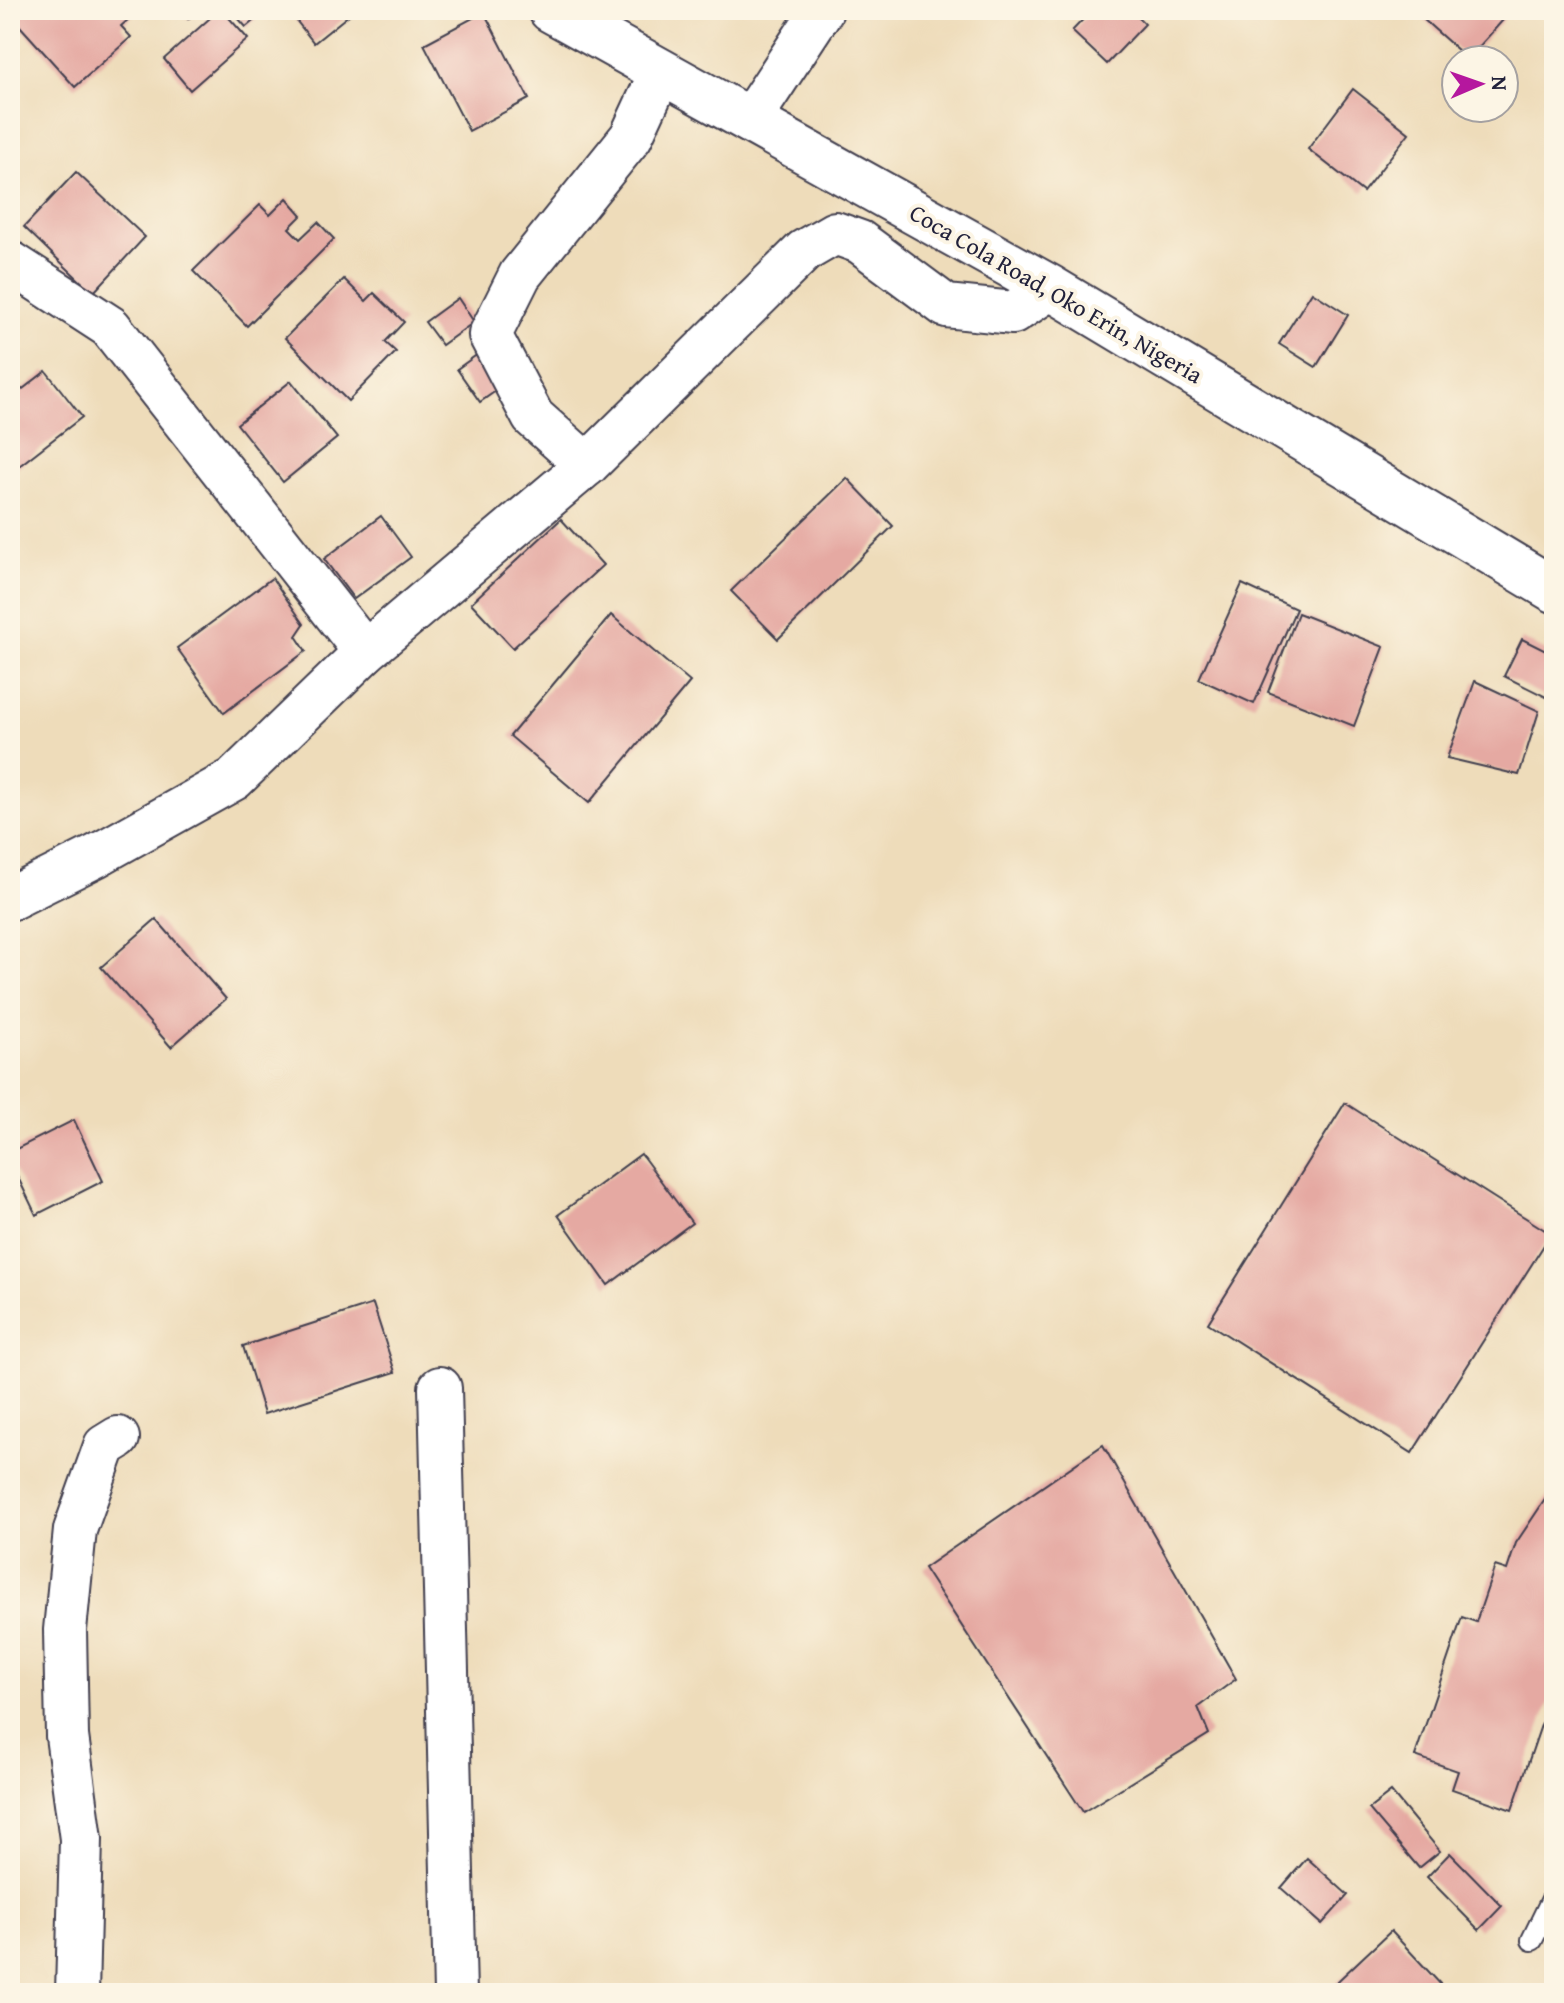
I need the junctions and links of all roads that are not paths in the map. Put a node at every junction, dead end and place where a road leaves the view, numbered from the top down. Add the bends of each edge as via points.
1 (551, 10) edge
2 (822, 10) edge
3 (661, 72) junction
4 (749, 121) junction
5 (10, 262) edge
6 (1051, 288) junction
7 (587, 465) junction
8 (1554, 590) edge
9 (365, 652) junction
10 (10, 899) edge
11 (440, 1388) dead end
12 (118, 1438) dead end
13 (1554, 1895) edge
14 (1532, 1940) dead end
15 (77, 1993) edge
16 (455, 1993) edge

1 - 3 street, Coca Cola Road, Oko Erin, Nigeria
2 - 4 street
3 - 4 street, Coca Cola Road, Oko Erin, Nigeria
3 - 7 street via 631,137 520,275 490,335 533,417
4 - 6 street, Coca Cola Road, Oko Erin, Nigeria
5 - 9 street via 110,327
6 - 7 street via 1013,313 946,306 860,242 835,233 804,251
6 - 8 street, Coca Cola Road, Oko Erin, Nigeria
7 - 9 street
9 - 10 street via 234,779
11 - 16 street
12 - 15 street via 105,1446 75,1530 65,1630 67,1736 81,1839
13 - 14 lane

